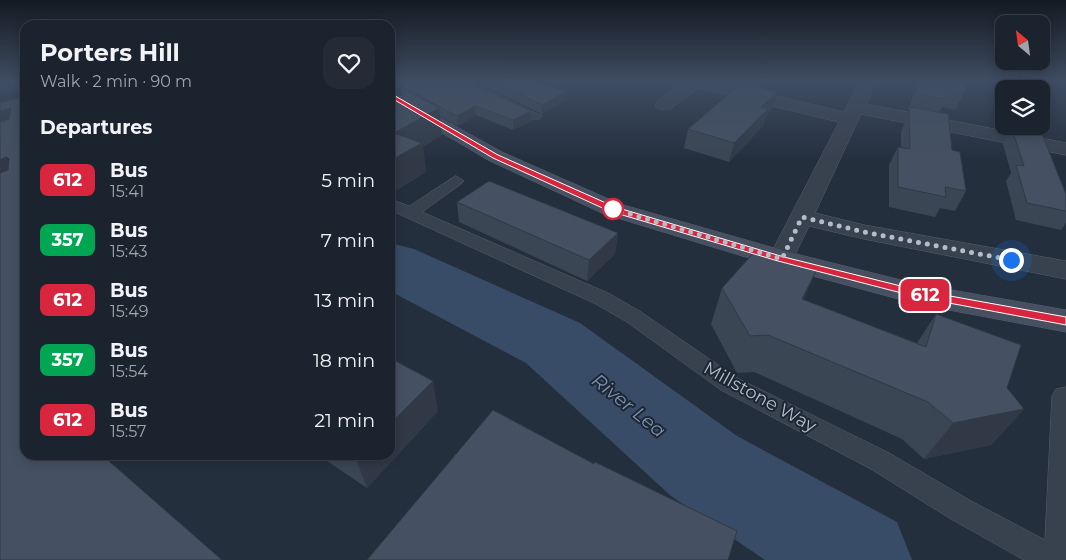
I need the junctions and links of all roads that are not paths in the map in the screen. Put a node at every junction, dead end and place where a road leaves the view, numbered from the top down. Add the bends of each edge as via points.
1 (400, 107) edge
2 (517, 107) edge
3 (852, 107) edge
4 (905, 107) edge
5 (536, 116) dead end
6 (1066, 149) edge
7 (456, 181) dead end
8 (395, 206) edge
9 (411, 212) junction
10 (802, 217) junction
11 (782, 259) junction
12 (1066, 270) edge
13 (1066, 321) edge
14 (1064, 396) dead end
15 (1053, 560) edge
16 (1058, 560) edge

1 - 11 main road via 407,115 612,209
2 - 5 lane
3 - 10 street
4 - 6 street
7 - 9 lane
8 - 9 lane, Millstone Way
9 - 15 lane, Millstone Way via 634,316 729,384 880,461
10 - 11 street
10 - 12 street via 864,232
11 - 13 main road via 917,294
14 - 16 lane

